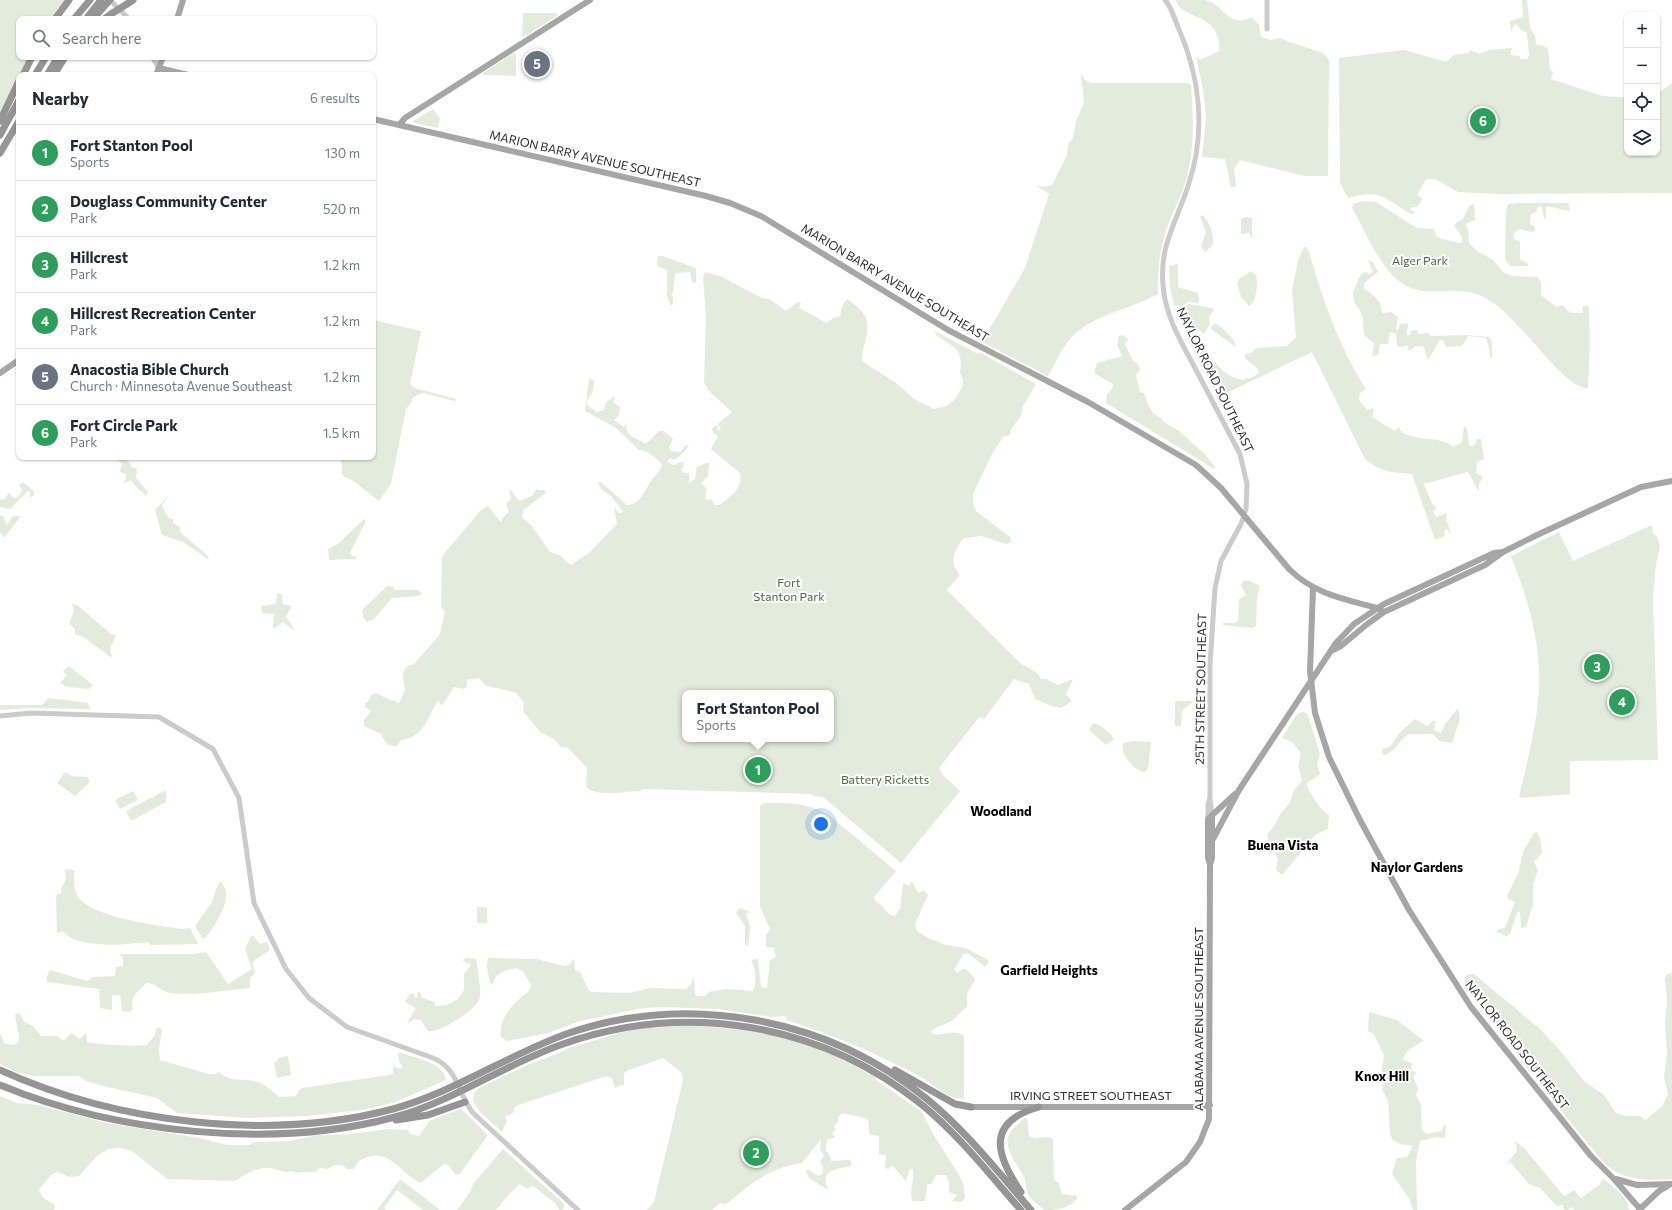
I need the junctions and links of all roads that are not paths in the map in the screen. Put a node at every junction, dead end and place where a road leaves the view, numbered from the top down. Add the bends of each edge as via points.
1 (69, 0) edge
2 (84, 0) edge
3 (90, 0) edge
4 (183, 0) edge
5 (590, 0) edge
6 (1166, 0) edge
7 (1267, 0) edge
8 (106, 1) edge
9 (130, 2) edge
10 (57, 16) edge
11 (74, 16) edge
12 (75, 16) edge
13 (89, 16) edge
14 (95, 16) edge
15 (108, 16) edge
16 (125, 16) edge
17 (178, 16) edge
18 (1267, 29) dead end
19 (30, 60) edge
20 (44, 60) edge
21 (56, 60) edge
22 (65, 60) edge
23 (154, 60) edge
24 (162, 60) edge
25 (159, 68) junction
26 (24, 72) edge
27 (36, 72) edge
28 (49, 72) edge
29 (56, 72) edge
30 (157, 72) edge
31 (176, 72) edge
32 (16, 87) edge
33 (16, 106) edge
34 (376, 120) edge
35 (0, 121) edge
36 (399, 125) junction
37 (16, 126) edge
38 (16, 134) edge
39 (0, 135) edge
40 (0, 153) edge
41 (0, 158) edge
42 (16, 362) edge
43 (0, 373) edge
44 (1672, 481) edge
45 (1244, 516) junction
46 (1503, 552) junction
47 (1313, 588) junction
48 (1377, 608) junction
49 (1384, 612) junction
50 (1333, 650) junction
51 (1310, 683) junction
52 (0, 716) edge
53 (1239, 790) junction
54 (1210, 817) junction
55 (1212, 840) junction
56 (1210, 865) junction
57 (856, 1053) junction
58 (0, 1070) edge
59 (457, 1083) junction
60 (0, 1085) edge
61 (461, 1091) junction
62 (466, 1102) junction
63 (1210, 1105) junction
64 (971, 1107) joint
65 (1039, 1107) junction
66 (370, 1123) junction
67 (1614, 1179) junction
68 (1672, 1184) edge
69 (1639, 1209) edge
70 (578, 1210) edge
71 (1021, 1210) edge
72 (1032, 1210) edge
73 (1125, 1210) edge

1 - 10 highway
2 - 11 highway
3 - 12 highway
4 - 17 main road
5 - 36 main road via 405,118
6 - 45 street, NAYLOR ROAD SOUTHEAST via 1191,62 1198,93 1199,120 1192,176 1165,248 1162,271 1164,299 1175,330 1243,461 1248,486
7 - 18 street
8 - 13 highway
8 - 14 highway
8 - 16 street
9 - 15 highway, bridge
19 - 26 highway
20 - 27 highway
21 - 28 highway
22 - 29 highway
23 - 25 street
24 - 25 main road
25 - 30 main road
25 - 31 main road
32 - 35 highway
33 - 39 highway
34 - 36 main road, MARION BARRY AVENUE SOUTHEAST
36 - 45 main road, MARION BARRY AVENUE SOUTHEAST via 711,198 761,216 948,330 1088,402 1191,462 1214,480
37 - 40 highway
38 - 41 highway
42 - 43 main road
44 - 46 main road, ALABAMA AVENUE SOUTHEAST via 1641,487
45 - 47 main road, MARION BARRY AVENUE SOUTHEAST via 1289,569
45 - 54 street, 25TH STREET SOUTHEAST via 1221,561 1215,588 1210,665
46 - 48 main road, ALABAMA AVENUE SOUTHEAST via 1494,553
46 - 49 main road, ALABAMA AVENUE SOUTHEAST via 1485,565
47 - 48 main road, MARION BARRY AVENUE SOUTHEAST
47 - 51 main road, NAYLOR ROAD SOUTHEAST
48 - 49 main road, MARION BARRY AVENUE SOUTHEAST
48 - 50 main road, ALABAMA AVENUE SOUTHEAST via 1343,635
49 - 50 main road, ALABAMA AVENUE SOUTHEAST
50 - 51 main road, ALABAMA AVENUE SOUTHEAST
51 - 53 main road, ALABAMA AVENUE SOUTHEAST
51 - 67 main road, NAYLOR ROAD SOUTHEAST via 1318,726 1334,770 1412,915 1480,1019 1591,1156
52 - 59 street via 31,713 159,717 214,750 239,798 254,903 287,971 309,998 345,1026 436,1059 449,1068
53 - 54 main road, ALABAMA AVENUE SOUTHEAST
53 - 55 main road, ALABAMA AVENUE SOUTHEAST
54 - 55 main road, ALABAMA AVENUE SOUTHEAST
54 - 56 main road, ALABAMA AVENUE SOUTHEAST
55 - 56 main road, ALABAMA AVENUE SOUTHEAST
56 - 63 main road, ALABAMA AVENUE SOUTHEAST
57 - 59 highway via 813,1035 766,1022 717,1015 669,1014 618,1020 572,1032
57 - 64 highway via 877,1061 955,1104
57 - 72 highway via 897,1077 940,1111 969,1138
58 - 59 highway via 60,1093 121,1109 183,1120 236,1124 297,1123 358,1116 405,1105
59 - 61 street
60 - 66 highway via 39,1100 89,1114 186,1131 272,1133
61 - 62 street
61 - 66 highway via 417,1110
61 - 71 highway via 549,1050 614,1029 688,1022 760,1028 829,1049 897,1086 953,1134
62 - 66 highway via 414,1118
62 - 70 street via 477,1117
63 - 65 main road, IRVING STREET SOUTHEAST
63 - 73 main road, ALABAMA AVENUE SOUTHEAST via 1206,1128 1191,1156
64 - 65 main road, IRVING STREET SOUTHEAST
65 - 72 highway via 1012,1118 1004,1129 1000,1145 1008,1171
67 - 68 main road via 1637,1185
67 - 69 main road, NAYLOR ROAD SOUTHEAST
68 - 69 main road

